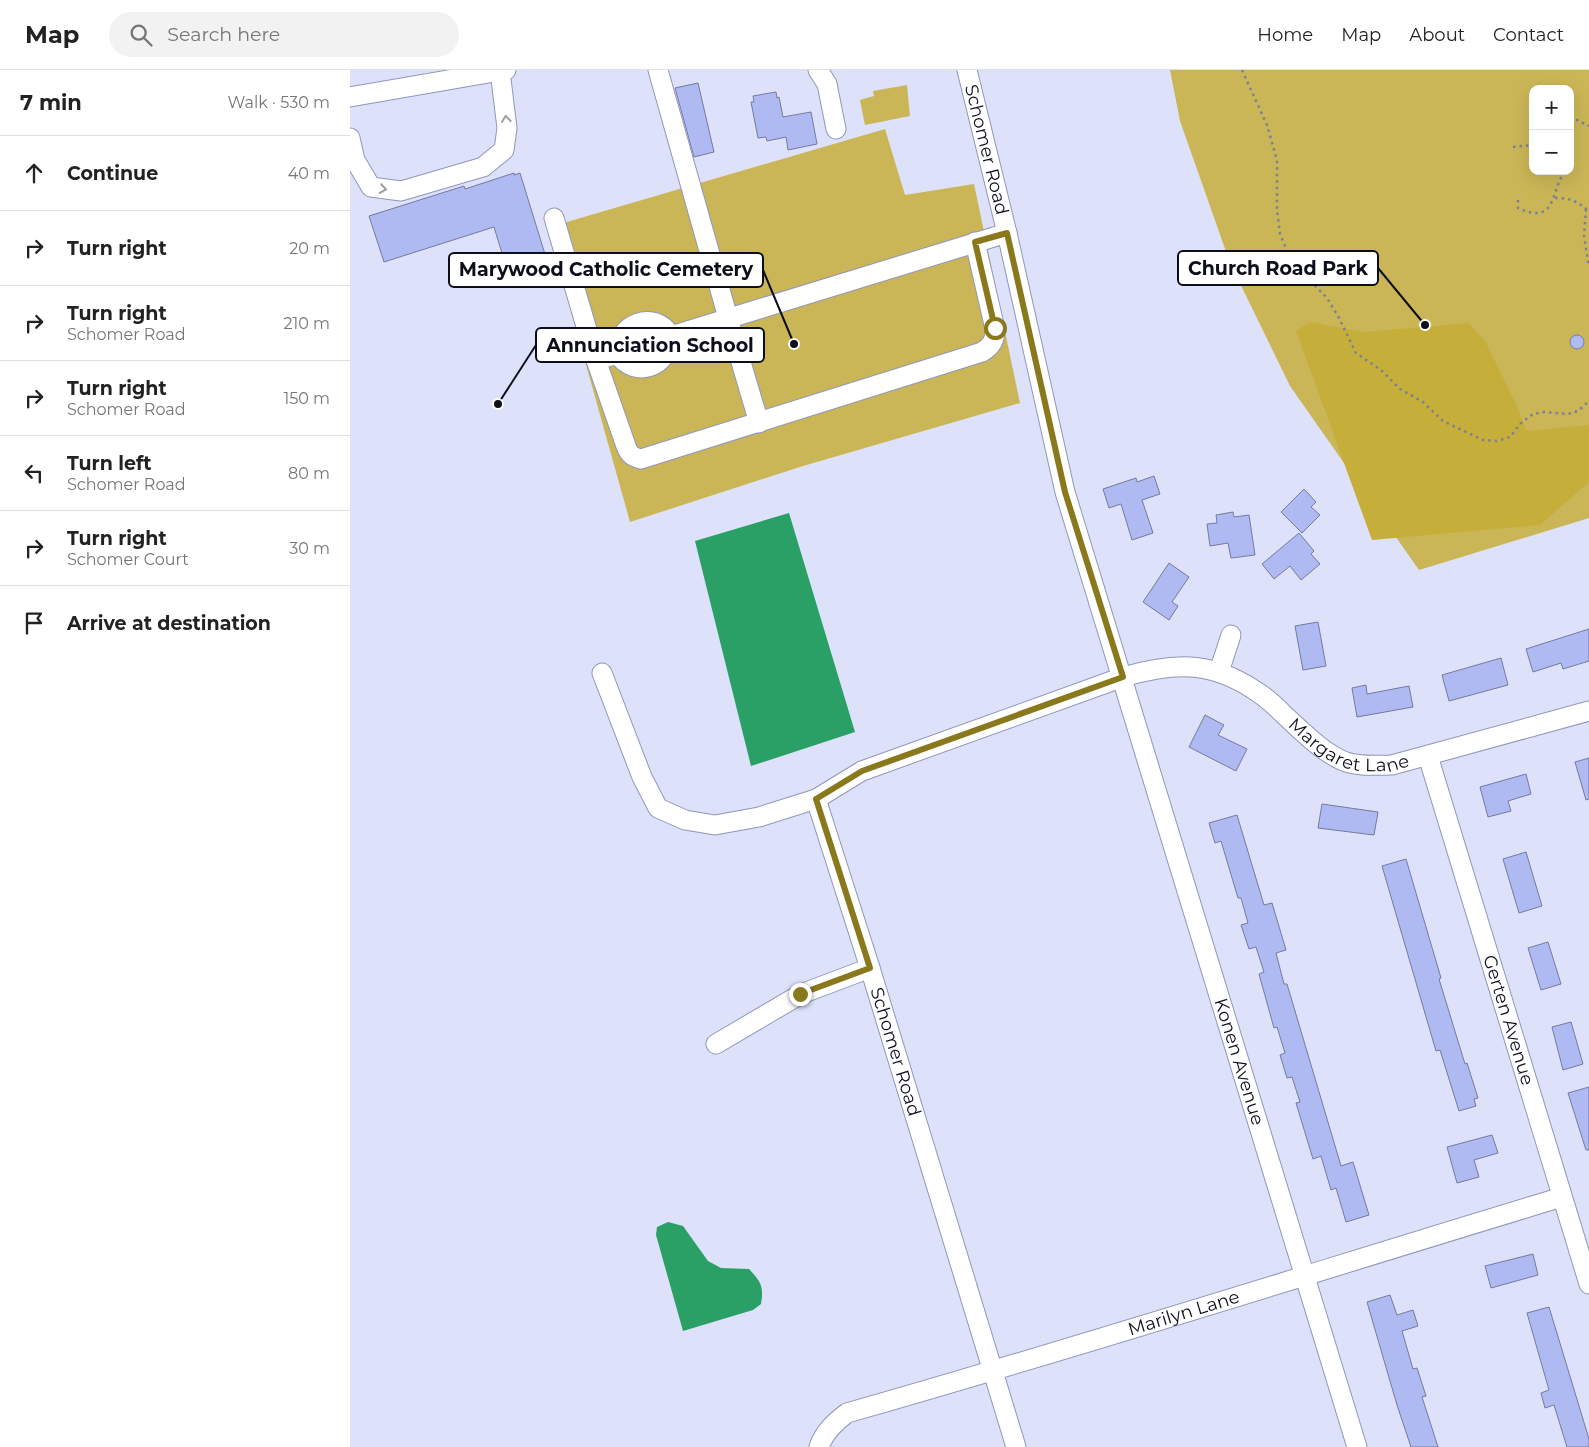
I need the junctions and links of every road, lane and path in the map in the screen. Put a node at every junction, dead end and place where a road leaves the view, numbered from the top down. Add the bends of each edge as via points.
1 (503, 70) edge
2 (658, 70) edge
3 (818, 70) edge
4 (967, 70) edge
5 (1242, 70) edge
6 (350, 97) edge
7 (1574, 119) edge
8 (1589, 126) edge
9 (836, 129) dead end
10 (350, 138) edge
11 (1529, 145) edge
12 (1513, 147) dead end
13 (1563, 175) edge
14 (1555, 198) junction
15 (1518, 200) dead end
16 (1587, 209) edge
17 (554, 218) dead end
18 (1007, 233) junction
19 (975, 242) junction
20 (1589, 267) edge
21 (728, 318) junction
22 (671, 336) junction
23 (617, 354) junction
24 (596, 360) junction
25 (1589, 402) edge
26 (759, 423) junction
27 (1231, 635) dead end
28 (1219, 672) junction
29 (602, 673) dead end
30 (1123, 677) junction
31 (1589, 711) edge
32 (1428, 756) junction
33 (816, 799) junction
34 (870, 968) junction
35 (716, 1044) dead end
36 (1562, 1197) junction
37 (1305, 1274) junction
38 (1589, 1284) edge
39 (993, 1371) junction
40 (819, 1447) edge
41 (1016, 1447) edge
42 (1357, 1447) edge

1 - 6 street
10 -> 1 street via 355,160 371,187 401,191 483,167 504,150 507,128
2 - 21 street
3 - 9 street via 827,84
4 - 18 street, Schomer Road
5 - 25 path via 1267,125 1277,160 1277,210 1284,246 1292,262 1327,298 1356,353 1400,389 1423,402 1443,421 1483,440 1497,441 1510,436 1533,414 1568,414
7 - 8 path
11 - 12 path
13 - 14 path via 1555,190
14 - 15 path via 1546,210 1534,214 1518,208
14 - 16 path via 1576,200
16 - 20 path via 1584,236
17 - 24 street
18 - 19 street
18 - 30 street, Schomer Road via 1065,492
19 - 21 street
19 - 26 street via 995,328 989,348
21 - 22 street
21 - 26 street
22 - 23 street via 666,355 652,366 642,368 626,364
22 - 23 street via 658,323 639,322 624,333 618,342
23 - 24 street
24 - 26 street via 629,454 634,458 649,458
27 - 28 street
28 - 30 street, Margaret Lane via 1203,667 1177,666
28 - 32 street, Margaret Lane via 1264,696 1313,741 1346,762 1392,765
29 - 33 street via 642,777 658,808 685,820 715,825 759,817
30 - 33 street via 862,771
30 - 37 street, Konen Avenue
31 - 32 street, Margaret Lane
32 - 36 street, Gerten Avenue
33 - 34 street, Schomer Road
34 - 35 street via 800,994
34 - 39 street, Schomer Road
36 - 37 street, Marilyn Lane
36 - 38 street, Gerten Avenue
37 - 39 street, Marilyn Lane
37 - 42 street, Konen Avenue
39 - 40 street, Marilyn Lane via 847,1413 834,1423
39 - 41 street, Schomer Road

